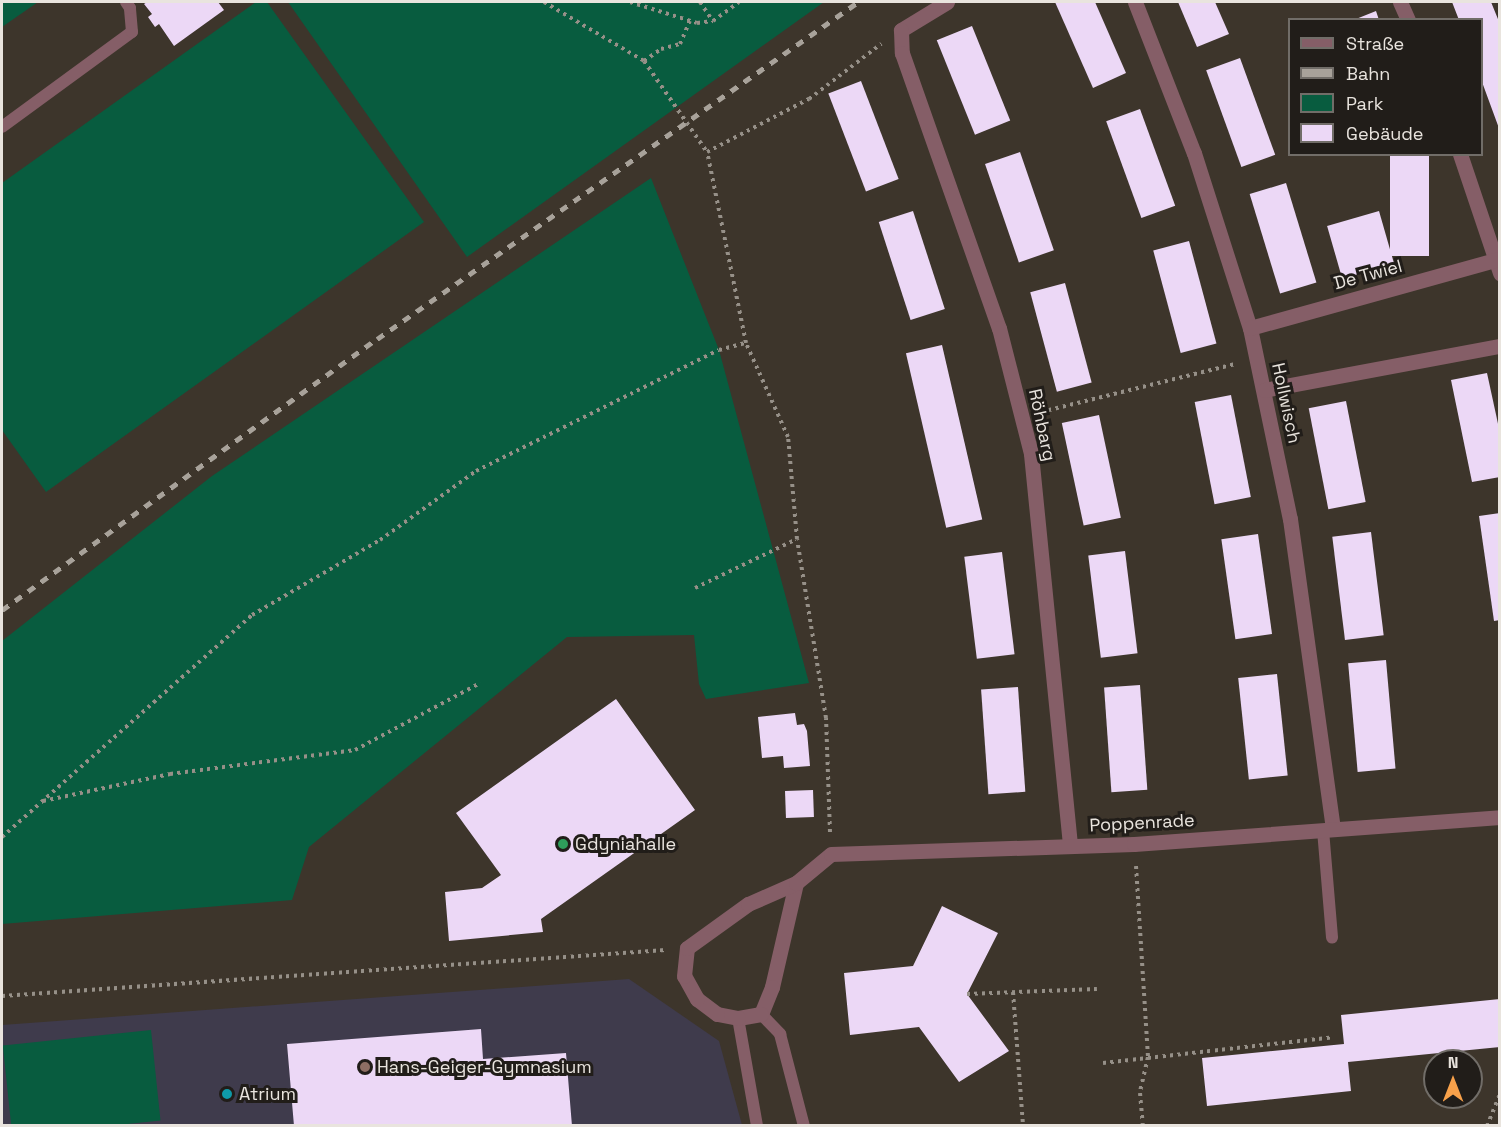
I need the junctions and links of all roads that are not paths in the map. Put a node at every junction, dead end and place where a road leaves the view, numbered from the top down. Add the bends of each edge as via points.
1 (126, 2) edge
2 (947, 2) edge
3 (1135, 2) edge
4 (1400, 2) edge
5 (1407, 18) edge
6 (2, 127) edge
7 (1461, 156) edge
8 (1498, 266) edge
9 (1250, 328) junction
10 (1500, 346) edge
11 (1264, 390) junction
12 (1500, 817) edge
13 (1328, 830) junction
14 (1070, 846) junction
15 (796, 883) junction
16 (1332, 938) dead end
17 (761, 1014) junction
18 (738, 1017) junction
19 (757, 1125) edge
20 (804, 1125) edge

1 - 6 lane via 132,32
2 - 14 street, Röhbarg via 901,30 902,53 999,328 1031,454
3 - 9 street, Hollwisch via 1194,153
4 - 5 street
7 - 8 street
8 - 9 street, De Twiel
9 - 11 street, Hollwisch
10 - 11 street
11 - 13 street, Hollwisch via 1290,519
12 - 13 street, Poppenrade
13 - 14 street, Poppenrade
13 - 16 lane
14 - 15 street, Poppenrade via 831,854
15 - 17 street via 772,987
15 - 18 street via 748,904 687,948 684,976 697,999 717,1014
17 - 18 street
17 - 20 lane via 780,1034
18 - 19 lane

